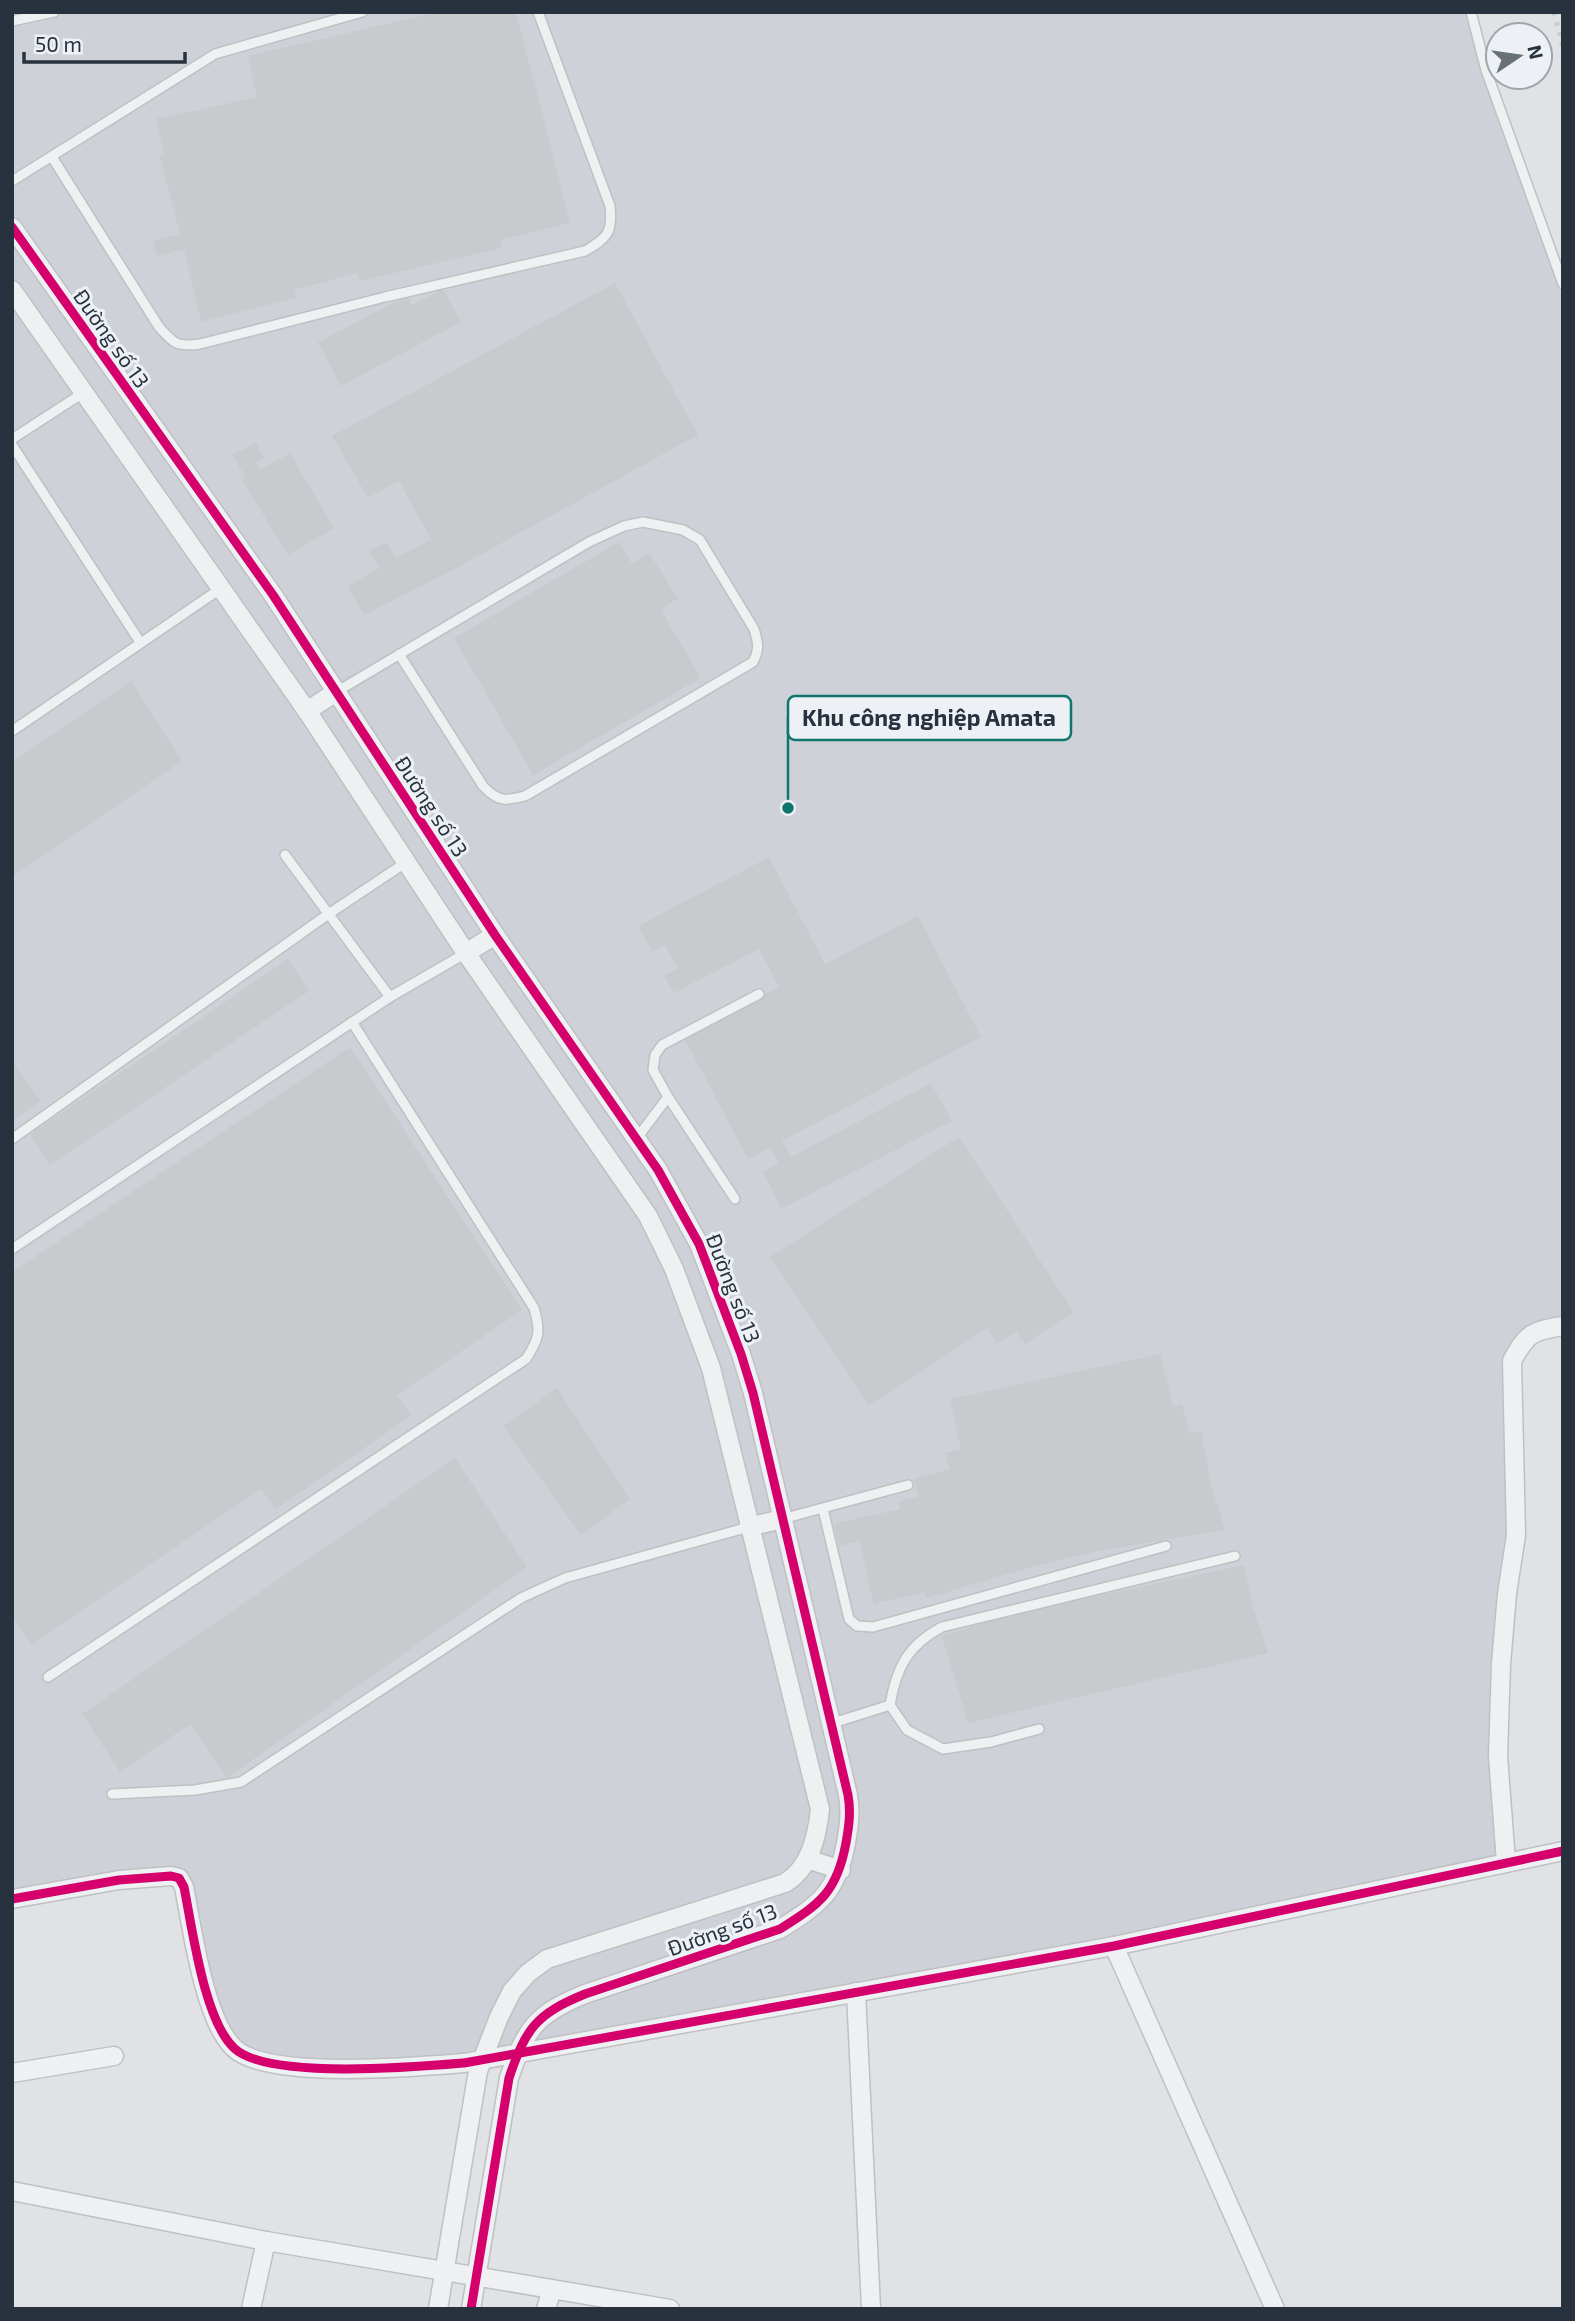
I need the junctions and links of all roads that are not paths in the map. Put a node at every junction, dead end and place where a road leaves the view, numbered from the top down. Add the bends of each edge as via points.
1 (54, 12) edge
2 (362, 12) edge
3 (538, 12) edge
4 (1471, 12) edge
5 (12, 21) edge
6 (52, 157) junction
7 (12, 181) edge
8 (12, 227) edge
9 (1563, 284) edge
10 (12, 290) edge
11 (83, 393) junction
12 (12, 439) edge
13 (12, 445) edge
14 (220, 589) junction
15 (140, 642) junction
16 (399, 654) junction
17 (336, 692) junction
18 (307, 711) junction
19 (12, 731) edge
20 (285, 856) dead end
21 (405, 863) junction
22 (327, 915) junction
23 (495, 935) junction
24 (466, 953) junction
25 (759, 993) dead end
26 (390, 997) junction
27 (352, 1022) junction
28 (668, 1097) junction
29 (637, 1138) junction
30 (12, 1139) edge
31 (735, 1199) dead end
32 (12, 1249) edge
33 (1563, 1326) edge
34 (908, 1485) dead end
35 (823, 1509) junction
36 (782, 1519) junction
37 (749, 1527) junction
38 (1166, 1546) dead end
39 (1235, 1556) dead end
40 (48, 1677) dead end
41 (890, 1705) junction
42 (830, 1724) junction
43 (1039, 1729) dead end
44 (112, 1794) dead end
45 (1563, 1851) edge
46 (807, 1859) junction
47 (1506, 1862) junction
48 (841, 1870) junction
49 (12, 1899) edge
50 (1114, 1946) junction
51 (856, 1992) junction
52 (517, 2054) junction
53 (114, 2056) dead end
54 (483, 2059) junction
55 (12, 2073) edge
56 (12, 2191) edge
57 (266, 2241) junction
58 (444, 2271) junction
59 (477, 2276) junction
60 (552, 2289) junction
61 (251, 2309) edge
62 (438, 2309) edge
63 (471, 2309) edge
64 (546, 2309) edge
65 (670, 2309) edge
66 (871, 2309) edge
67 (1275, 2309) edge

1 - 5 lane
2 - 6 lane via 215,54
3 - 6 lane via 610,206 612,222 605,240 585,251 183,346 171,341 159,327
4 - 9 lane via 1486,70
6 - 7 lane
8 - 17 street, Đường số 13
10 - 11 street, Đường số 13
11 - 12 lane
11 - 14 street, Đường số 13
13 - 15 lane
14 - 15 lane
14 - 18 street, Đường số 13
15 - 19 lane
16 - 16 lane via 484,786 494,797 507,800 525,796 753,662 759,644 700,540 683,530 643,522 589,542
16 - 17 lane
17 - 18 street
17 - 23 street, Đường số 13
18 - 21 street, Đường số 13
20 - 22 lane
21 - 22 lane
21 - 24 street, Đường số 13
22 - 26 lane
22 - 30 lane
23 - 24 street
23 - 29 street, Đường số 13
24 - 26 lane
24 - 37 street, Đường số 13 via 648,1216 674,1269 711,1368
25 - 28 lane via 662,1045 653,1070
26 - 27 lane
27 - 32 lane
27 - 40 lane via 534,1308 540,1327 536,1343 526,1359
28 - 29 lane
28 - 31 lane
29 - 36 street, Đường số 13 via 699,1244 728,1318 753,1393
33 - 47 street via 1524,1339 1512,1361 1516,1535 1501,1664 1498,1756
34 - 35 lane
35 - 36 lane
35 - 38 lane via 849,1619 857,1626 873,1626
36 - 37 street
36 - 42 street, Đường số 13
37 - 44 lane via 565,1578 521,1598 242,1782 195,1790
37 - 46 street, Đường số 13 via 820,1810 817,1837
39 - 41 lane via 942,1627 923,1637 907,1656 894,1678
41 - 42 lane
41 - 43 lane via 907,1730 943,1749
42 - 48 street, Đường số 13 via 851,1810
45 - 47 street
46 - 48 street
46 - 54 street, Đường số 13 via 785,1883 547,1959 512,1991
47 - 50 street
48 - 52 street, Đường số 13 via 816,1905 780,1929 555,2006 534,2023
49 - 54 street via 119,1880 179,1878 214,2014 234,2049 260,2063 393,2070
50 - 51 street
50 - 67 street
51 - 52 street
51 - 66 street
52 - 54 street
52 - 59 street, Đường số 13 via 509,2078
53 - 55 street
54 - 58 street, Đường số 13
56 - 57 street
57 - 58 street
57 - 61 street
58 - 59 street
58 - 62 street, Đường số 13
59 - 60 street
59 - 63 street, Đường số 13
60 - 64 street
60 - 65 street

